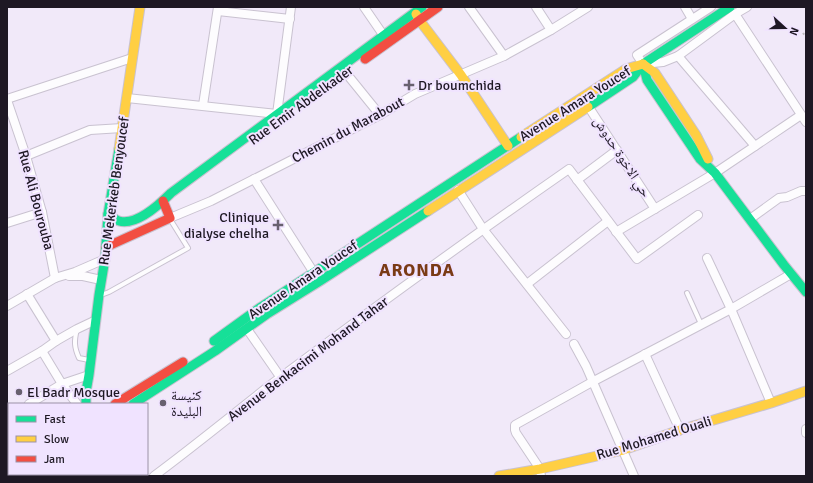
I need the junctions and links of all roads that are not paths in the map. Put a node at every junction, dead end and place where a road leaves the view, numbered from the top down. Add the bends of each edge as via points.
1 (140, 7) edge
2 (291, 7) edge
3 (364, 7) edge
4 (438, 7) edge
5 (469, 7) edge
6 (536, 7) edge
7 (588, 7) edge
8 (685, 7) edge
9 (711, 7) edge
10 (747, 7) edge
11 (218, 9) edge
12 (419, 10) edge
13 (733, 11) edge
14 (290, 19) junction
15 (692, 19) junction
16 (420, 21) junction
17 (551, 30) junction
18 (386, 39) junction
19 (504, 56) junction
20 (678, 56) junction
21 (132, 58) junction
22 (644, 64) junction
23 (346, 73) junction
24 (461, 75) junction
25 (127, 98) junction
26 (7, 99) edge
27 (203, 106) junction
28 (588, 106) junction
29 (380, 115) junction
30 (279, 117) junction
31 (803, 119) edge
32 (122, 128) junction
33 (508, 146) junction
34 (755, 146) junction
35 (616, 150) junction
36 (26, 156) junction
37 (714, 171) junction
38 (254, 179) junction
39 (577, 180) junction
40 (453, 181) junction
41 (458, 190) junction
42 (806, 191) edge
43 (163, 201) junction
44 (655, 209) junction
45 (42, 212) junction
46 (108, 214) junction
47 (698, 215) dead end
48 (170, 218) junction
49 (750, 219) junction
50 (608, 221) junction
51 (7, 223) edge
52 (483, 229) junction
53 (616, 232) junction
54 (106, 247) junction
55 (707, 258) dead end
56 (105, 259) junction
57 (314, 272) junction
58 (791, 274) junction
59 (65, 276) junction
60 (55, 278) junction
61 (102, 280) junction
62 (320, 281) junction
63 (527, 284) junction
64 (806, 292) edge
65 (687, 293) dead end
66 (26, 294) junction
67 (99, 295) junction
68 (7, 306) edge
69 (731, 309) junction
70 (96, 320) junction
71 (701, 324) junction
72 (77, 329) junction
73 (247, 329) junction
74 (566, 334) dead end
75 (56, 341) junction
76 (574, 344) dead end
77 (42, 351) junction
78 (645, 354) junction
79 (91, 360) junction
80 (8, 368) edge
81 (89, 375) junction
82 (281, 378) junction
83 (592, 382) junction
84 (62, 384) junction
85 (806, 391) edge
86 (31, 403) edge
87 (82, 403) edge
88 (83, 403) edge
89 (117, 403) edge
90 (135, 403) edge
91 (771, 403) junction
92 (806, 429) edge
93 (680, 430) junction
94 (806, 432) edge
95 (623, 450) junction
96 (540, 472) edge
97 (159, 475) edge
98 (499, 476) edge
99 (634, 476) edge

1 - 21 main road, Rue Mekerkeb Benyoucef
2 - 14 street
3 - 18 street
4 - 16 main road, Rue Emir Abdelkader
5 - 19 street
6 - 17 street
7 - 17 street, Chemin du Marabout
8 - 15 street
9 - 15 street
10 - 13 street
11 - 14 street
11 - 27 street
12 - 16 main road
12 - 18 main road, Rue Emir Abdelkader
13 - 20 street
13 - 22 main road
13 - 31 street
14 - 30 street
15 - 22 street via 638,55
16 - 18 main road, Rue Emir Abdelkader
16 - 24 main road
17 - 19 street, Chemin du Marabout
18 - 23 main road, Rue Emir Abdelkader
18 - 30 main road, Rue Emir Abdelkader
19 - 24 street, Chemin du Marabout
20 - 22 street via 663,62
20 - 34 street
21 - 25 main road, Rue Mekerkeb Benyoucef
21 - 26 street
22 - 28 main road, Avenue Amara Youcef via 633,77
22 - 33 main road, Avenue Amara Youcef via 626,68
22 - 37 main road via 647,80 700,159
23 - 29 street
23 - 30 main road, Rue Emir Abdelkader
24 - 29 street, Chemin du Marabout via 415,94
24 - 33 main road
25 - 27 street
25 - 32 main road, Rue Mekerkeb Benyoucef
26 - 36 street, Rue Ali Bourouba
27 - 30 street
28 - 35 street, حي الاخوة حدوش
28 - 41 main road, Avenue Amara Youcef
29 - 38 street, Chemin du Marabout
30 - 43 main road, Rue Emir Abdelkader via 175,197
31 - 34 street
32 - 36 street via 90,130
32 - 46 main road, Rue Mekerkeb Benyoucef
33 - 40 main road, Avenue Amara Youcef
34 - 37 street
35 - 39 street
35 - 44 street, حي الاخوة حدوش
36 - 45 street, Rue Ali Bourouba
37 - 44 street
37 - 49 main road
38 - 48 street, Chemin du Marabout
38 - 57 street
39 - 50 street
39 - 52 street, Avenue Benkacimi Mohand Tahar via 569,169
40 - 41 main road
40 - 57 main road, Avenue Amara Youcef
41 - 52 street
41 - 62 main road, Avenue Amara Youcef
42 - 49 street via 779,198
43 - 46 main road, Rue Emir Abdelkader via 130,221 120,222
43 - 48 main road
44 - 53 street
45 - 51 street
45 - 60 street, Rue Ali Bourouba
46 - 54 main road, Rue Mekerkeb Benyoucef
47 - 53 street via 637,259
48 - 54 main road
48 - 67 lane via 188,248 109,292
49 - 58 main road
50 - 53 street
50 - 63 street
52 - 63 street
52 - 82 street, Avenue Benkacimi Mohand Tahar
54 - 56 main road, Rue Mekerkeb Benyoucef
55 - 69 street
56 - 59 street
56 - 61 main road, Rue Mekerkeb Benyoucef
57 - 62 street
57 - 89 main road, Avenue Amara Youcef via 211,343
58 - 64 main road
58 - 69 street
59 - 60 street
59 - 61 street
60 - 66 street
61 - 67 main road, Rue Mekerkeb Benyoucef
62 - 73 main road, Avenue Amara Youcef
63 - 74 street
65 - 71 lane
66 - 68 street
66 - 75 street
67 - 70 main road, Rue Mekerkeb Benyoucef
69 - 71 street
69 - 91 street
70 - 72 street
70 - 79 main road, Rue Mekerkeb Benyoucef
71 - 78 street
72 - 75 street
72 - 79 lane via 74,340 76,350 80,358
73 - 82 street
73 - 90 main road, Avenue Amara Youcef
75 - 77 street
76 - 83 street
77 - 80 street
77 - 84 street
78 - 83 street
78 - 93 street
79 - 81 main road, Rue Mekerkeb Benyoucef
81 - 84 street
81 - 88 main road, Rue Mekerkeb Benyoucef
82 - 97 street, Avenue Benkacimi Mohand Tahar
83 - 95 street
83 - 96 street via 515,425 516,433
84 - 86 street
84 - 87 street
85 - 91 main road, Rue Mohamed Ouali
91 - 93 main road, Rue Mohamed Ouali
92 - 94 street
93 - 95 main road, Rue Mohamed Ouali
95 - 96 main road, Rue Mohamed Ouali
95 - 99 street
96 - 98 main road, Rue Mohamed Ouali

